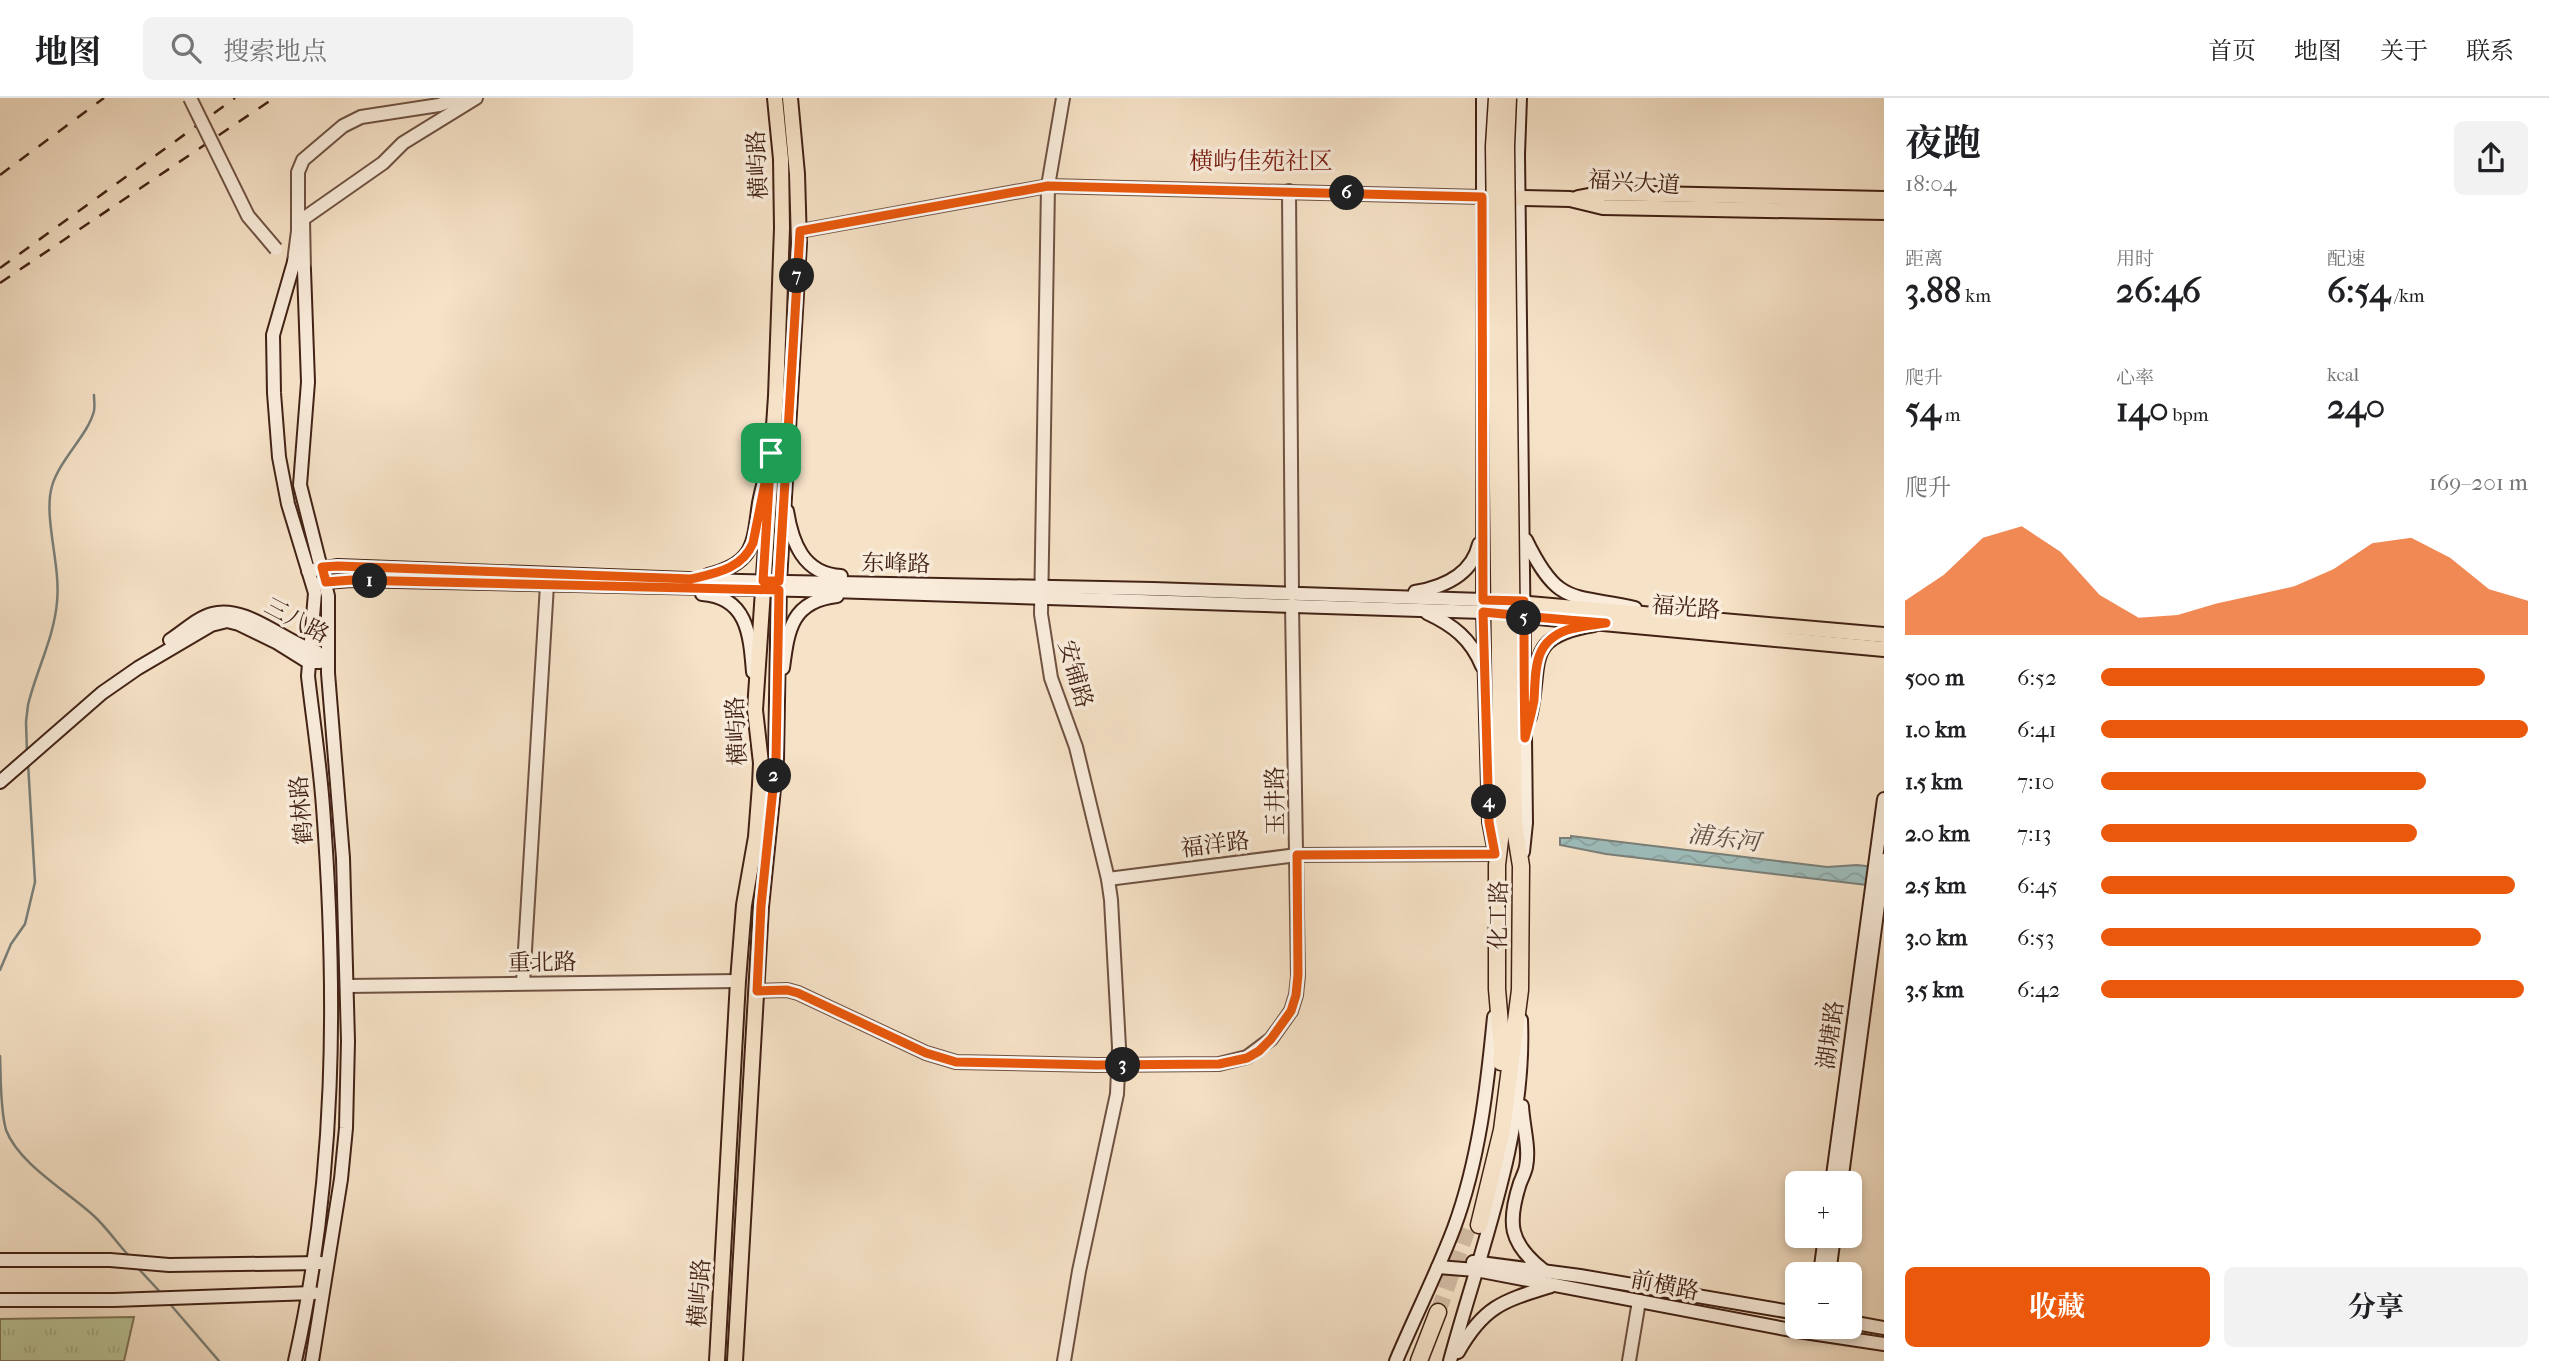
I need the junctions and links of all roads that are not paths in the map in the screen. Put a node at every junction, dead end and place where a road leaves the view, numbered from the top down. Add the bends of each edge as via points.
1 (190, 98) edge
2 (458, 98) edge
3 (476, 98) edge
4 (775, 98) edge
5 (790, 98) edge
6 (1063, 98) edge
7 (1483, 98) edge
8 (1497, 98) edge
9 (1516, 99) edge
10 (1048, 186) junction
11 (1289, 191) junction
12 (1482, 197) junction
13 (1519, 198) junction
14 (1570, 199) junction
15 (1884, 199) edge
16 (1884, 212) edge
17 (800, 231) junction
18 (299, 266) junction
19 (771, 453) junction
20 (784, 492) junction
21 (1484, 512) junction
22 (1523, 534) junction
23 (322, 567) junction
24 (308, 571) junction
25 (691, 579) junction
26 (319, 584) junction
27 (899, 584) junction
28 (547, 585) junction
29 (762, 585) junction
30 (779, 585) junction
31 (629, 587) junction
32 (870, 592) junction
33 (1041, 592) junction
34 (1385, 596) junction
35 (1292, 600) junction
36 (1483, 606) junction
37 (1524, 609) junction
38 (1420, 610) junction
39 (1659, 614) junction
40 (1606, 623) junction
41 (1884, 635) edge
42 (1884, 649) edge
43 (328, 655) junction
44 (309, 656) junction
45 (1484, 672) junction
46 (755, 710) junction
47 (777, 710) junction
48 (1513, 741) junction
49 (4, 773) edge
50 (1884, 799) edge
51 (1297, 855) junction
52 (1496, 859) junction
53 (1881, 862) edge
54 (1108, 879) junction
55 (1875, 893) junction
56 (738, 981) junction
57 (523, 984) junction
58 (346, 986) junction
59 (1497, 989) junction
60 (1520, 990) junction
61 (757, 991) junction
62 (1119, 1065) junction
63 (1520, 1078) junction
64 (1834, 1171) edge
65 (1842, 1171) edge
66 (1519, 1185) junction
67 (1479, 1228) junction
68 (0, 1260) edge
69 (314, 1263) junction
70 (329, 1263) junction
71 (1440, 1263) junction
72 (1477, 1267) junction
73 (1543, 1270) junction
74 (1554, 1285) junction
75 (309, 1293) junction
76 (324, 1293) junction
77 (0, 1300) edge
78 (1639, 1301) junction
79 (1785, 1311) edge
80 (1862, 1324) edge
81 (1785, 1325) edge
82 (1884, 1328) edge
83 (1860, 1339) edge
84 (1884, 1344) edge
85 (295, 1361) edge
86 (312, 1361) edge
87 (718, 1361) edge
88 (735, 1361) edge
89 (1064, 1361) edge
90 (1396, 1361) edge
91 (1419, 1361) edge
92 (1430, 1361) edge
93 (1451, 1361) edge
94 (1629, 1361) edge

1 - 18 main road, bridge via 248,216 276,249
2 - 18 main road via 361,117 303,160 298,172
3 - 18 main road via 404,144 303,219
4 - 19 main road, 横屿路 via 782,228
5 - 17 main road, 横屿路
6 - 10 main road, 安铺路
7 - 12 main road
8 - 48 highway, 化工路, bridge via 1494,146
9 - 13 main road
9 - 48 highway, 化工路, bridge via 1506,146
10 - 11 main road
10 - 17 main road
10 - 33 main road, 安铺路
11 - 12 main road
11 - 35 main road, 玉井路
12 - 13 main road
12 - 21 main road
13 - 14 main road
13 - 22 main road
14 - 15 main road, 福兴大道 via 1604,194
14 - 16 main road, 福兴大道 via 1603,206
17 - 20 main road, 横屿路
18 - 23 main road, 鹤林路 via 308,382 300,485
18 - 24 main road, 鹤林路 via 273,335 274,393 282,475
19 - 25 main road via 749,552 726,570
19 - 29 main road, 横屿路
20 - 27 main road via 792,539 809,564 828,575 886,578
20 - 30 main road, 横屿路
21 - 34 main road via 1477,553 1461,575 1427,590
21 - 36 main road
22 - 37 main road
22 - 39 main road via 1542,572 1564,593
23 - 24 main road, 东峰路
23 - 25 main road, 东峰路
23 - 26 main road, 鹤林路
24 - 26 main road, 鹤林路
25 - 29 main road, 东峰路
26 - 28 main road, 东峰路
26 - 43 main road, 鹤林路 via 329,614
26 - 44 main road, 鹤林路
27 - 30 main road, 东峰路
27 - 33 main road, 东峰路
28 - 31 main road, 东峰路
28 - 57 main road
29 - 30 main road, 东峰路
29 - 31 main road, 东峰路
29 - 46 main road, 横屿路
30 - 32 main road, 东峰路
30 - 47 main road, 横屿路
31 - 46 main road via 714,596 737,610 750,637
32 - 33 main road, 东峰路
32 - 47 main road via 824,598 795,617 787,638
33 - 35 main road, 东峰路
33 - 54 main road, 安铺路 via 1051,678 1076,747
34 - 35 main road, 东峰路
34 - 36 main road, 东峰路
35 - 38 main road, 东峰路
35 - 51 main road, 玉井路
36 - 37 main road, 福光路
36 - 38 main road, 东峰路
36 - 45 main road
37 - 39 main road, 福光路
37 - 40 main road, 福光路
37 - 48 main road
38 - 45 main road via 1463,634
39 - 41 main road, 福光路
40 - 42 main road, 福光路
40 - 48 main road via 1565,631 1541,651 1533,703
43 - 44 main road, 三八路
43 - 58 main road, 鹤林路 via 342,834
44 - 49 main road, 三八路 via 242,615 212,614 117,674
44 - 69 main road, 鹤林路 via 325,839 330,1045
45 - 52 main road via 1489,822
46 - 56 main road, 横屿路 via 760,785
47 - 61 main road, 横屿路
48 - 52 highway, 化工路
48 - 60 highway, 化工路 via 1514,823 1521,866
50 - 53 main road
51 - 52 main road, 福洋路
51 - 54 main road, 福洋路
51 - 62 main road, 玉井路 via 1297,985 1291,1011 1271,1039 1252,1055 1227,1063
52 - 59 highway, 化工路
53 - 55 main road
54 - 62 main road, 安铺路
55 - 64 main road, 湖塘路
55 - 65 main road, 湖塘路
56 - 57 main road, 重北路
56 - 87 main road, 横屿路
57 - 58 main road, 重北路
58 - 70 main road, 鹤林路 via 346,1128
59 - 67 highway, 化工路 via 1502,1048
59 - 71 main road, 化工路 via 1480,1134 1464,1199
60 - 63 main road
60 - 67 highway, 化工路 via 1503,1130
61 - 62 main road, 玉井路 via 798,993 926,1053 956,1062
61 - 88 main road, 横屿路
62 - 89 main road, 安铺路 via 1111,1128
63 - 66 main road via 1527,1148
63 - 67 main road via 1507,1163
66 - 67 main road
66 - 73 main road via 1512,1233 1527,1257
67 - 72 main road
68 - 69 main road
69 - 70 main road
69 - 75 main road, 鹤林路
70 - 76 main road, 鹤林路
71 - 72 main road, 前横路
71 - 90 main road, 化工路
72 - 73 main road, 前横路
72 - 74 main road, 前横路
72 - 93 main road
73 - 79 main road, 前横路
74 - 78 main road, 前横路
74 - 93 main road via 1488,1311
75 - 76 main road
75 - 77 main road
75 - 85 main road, 鹤林路
76 - 86 main road, 鹤林路
78 - 81 main road, 前横路
78 - 94 main road
80 - 82 main road
83 - 84 main road, 前横路
91 - 92 highway via 1443,1314

